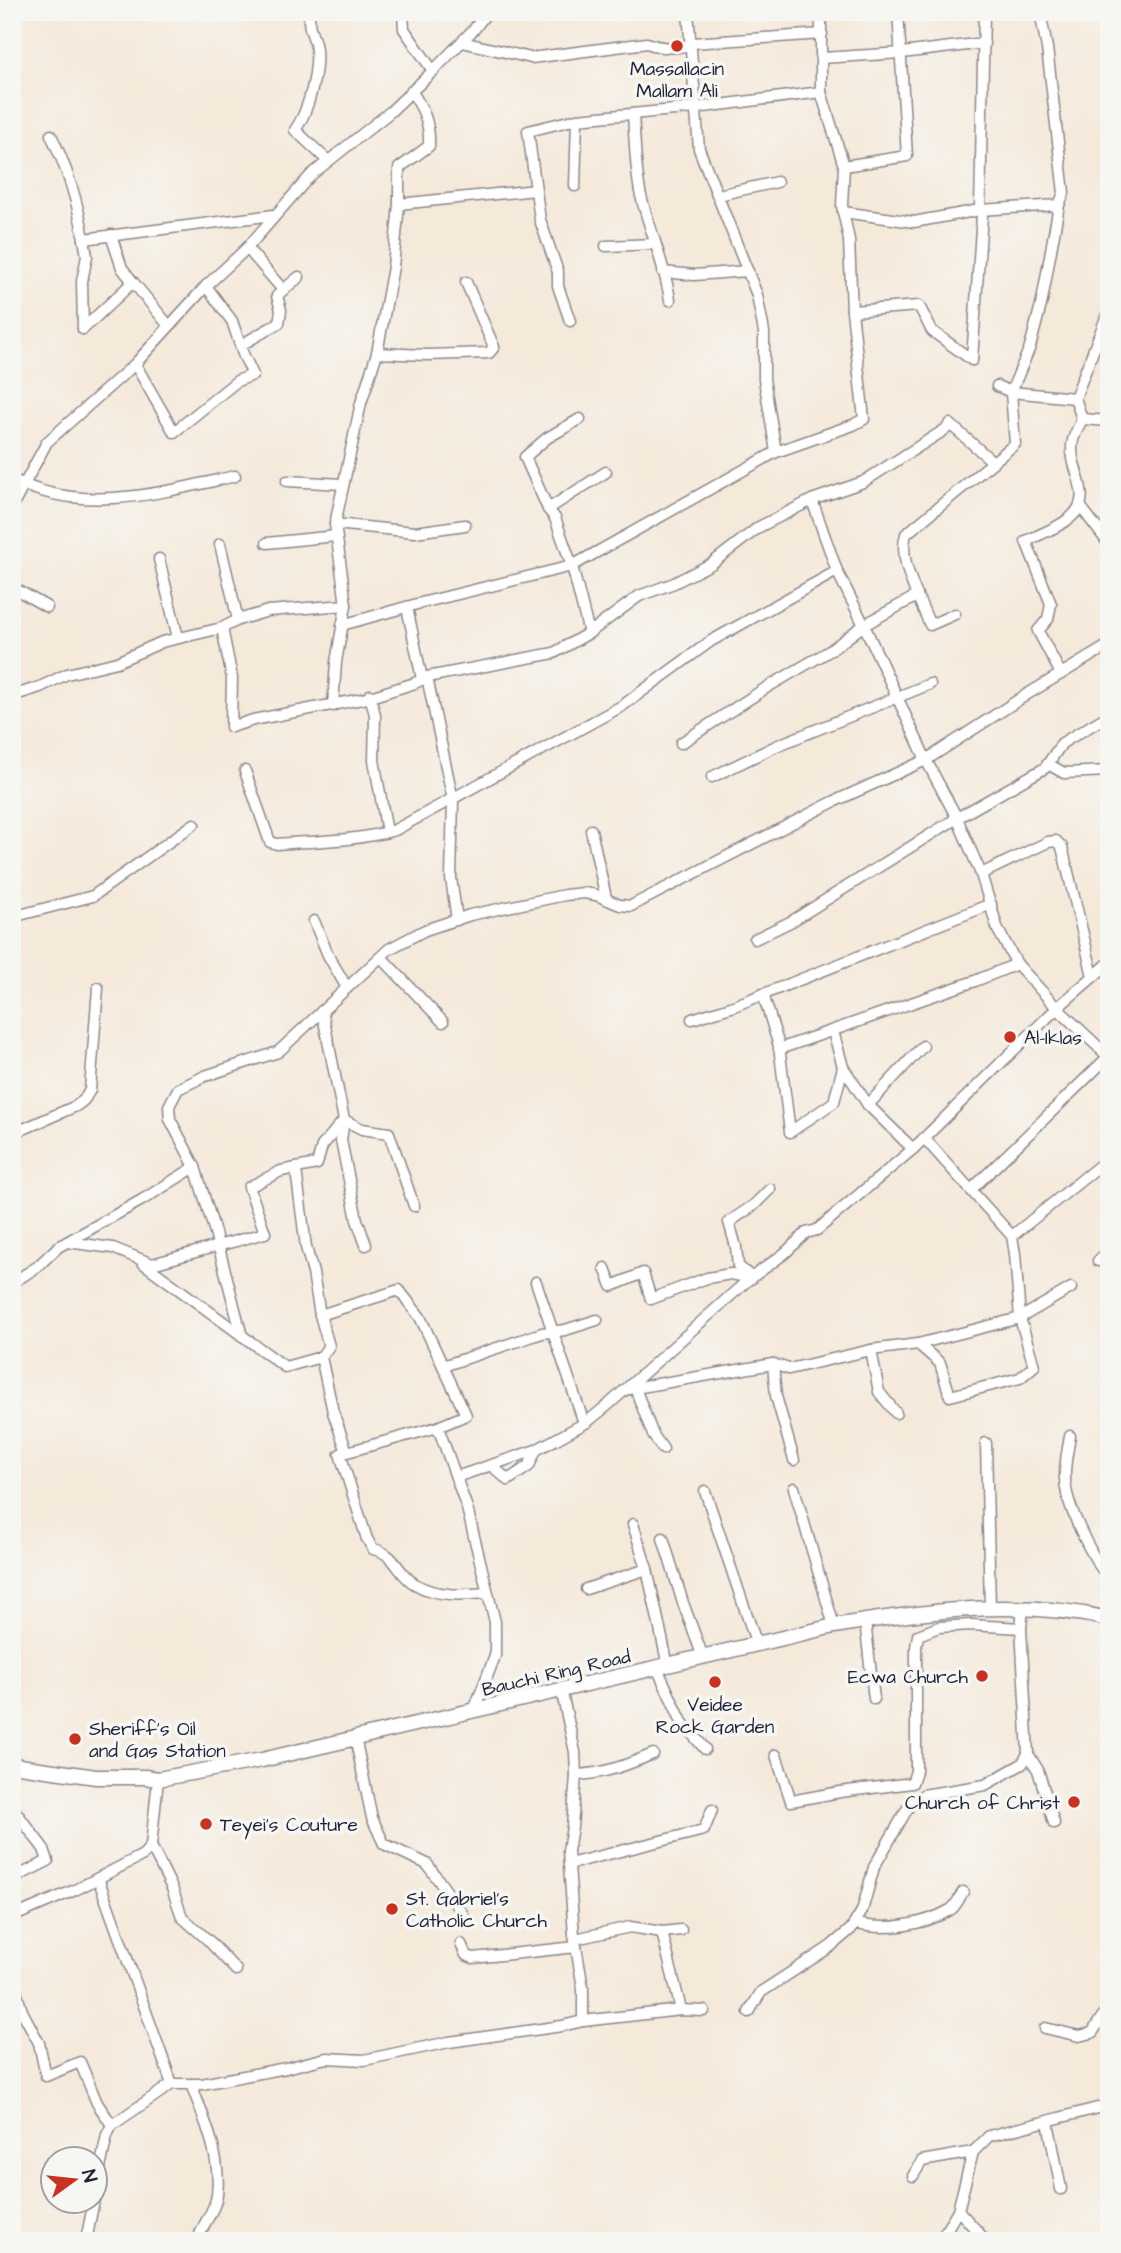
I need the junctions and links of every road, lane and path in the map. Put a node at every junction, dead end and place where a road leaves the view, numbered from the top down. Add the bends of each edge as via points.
1 (310, 12) edge
2 (403, 12) edge
3 (487, 12) edge
4 (688, 12) edge
5 (821, 12) edge
6 (898, 12) edge
7 (984, 12) edge
8 (1040, 12) edge
9 (822, 34) junction
10 (462, 42) junction
11 (692, 43) junction
12 (984, 43) junction
13 (902, 53) junction
14 (821, 58) junction
15 (433, 72) junction
16 (411, 90) junction
17 (821, 92) junction
18 (696, 108) junction
19 (633, 114) junction
20 (577, 119) junction
21 (51, 135) dead end
22 (328, 162) junction
23 (844, 166) junction
24 (777, 182) dead end
25 (575, 186) dead end
26 (536, 190) junction
27 (718, 195) junction
28 (399, 204) junction
29 (1059, 205) junction
30 (980, 210) junction
31 (843, 212) junction
32 (274, 215) junction
33 (111, 235) junction
34 (84, 239) junction
35 (655, 244) junction
36 (606, 246) dead end
37 (247, 248) junction
38 (748, 271) junction
39 (663, 272) junction
40 (299, 276) dead end
41 (133, 282) junction
42 (466, 282) dead end
43 (206, 286) junction
44 (283, 290) junction
45 (670, 300) dead end
46 (1109, 310) edge
47 (852, 311) junction
48 (570, 321) dead end
49 (169, 326) junction
50 (241, 345) junction
51 (377, 353) junction
52 (135, 364) junction
53 (997, 386) dead end
54 (1012, 392) junction
55 (1075, 398) junction
56 (580, 419) dead end
57 (1082, 419) junction
58 (1109, 421) edge
59 (776, 452) junction
60 (993, 462) junction
61 (606, 472) dead end
62 (235, 476) dead end
63 (12, 479) edge
64 (287, 481) dead end
65 (343, 484) junction
66 (24, 485) junction
67 (12, 490) edge
68 (812, 500) junction
69 (12, 507) edge
70 (1082, 507) junction
71 (548, 509) junction
72 (335, 524) junction
73 (465, 525) dead end
74 (336, 537) junction
75 (267, 543) dead end
76 (220, 544) dead end
77 (1109, 544) edge
78 (159, 559) dead end
79 (572, 566) junction
80 (837, 571) junction
81 (12, 587) edge
82 (916, 593) junction
83 (346, 605) junction
84 (47, 607) dead end
85 (407, 607) junction
86 (955, 614) dead end
87 (238, 620) junction
88 (342, 625) junction
89 (864, 625) junction
90 (222, 628) junction
91 (589, 633) junction
92 (178, 639) junction
93 (1109, 645) edge
94 (1061, 674) junction
95 (425, 678) junction
96 (929, 684) dead end
97 (370, 695) junction
98 (897, 695) junction
99 (12, 696) edge
100 (333, 706) junction
101 (1109, 715) edge
102 (681, 743) dead end
103 (926, 760) junction
104 (1048, 764) junction
105 (245, 771) dead end
106 (1109, 771) edge
107 (712, 776) dead end
108 (453, 800) junction
109 (957, 818) junction
110 (194, 824) dead end
111 (592, 830) dead end
112 (387, 832) junction
113 (981, 874) junction
114 (607, 898) junction
115 (991, 904) junction
116 (12, 918) edge
117 (457, 919) junction
118 (314, 921) dead end
119 (755, 939) dead end
120 (381, 957) junction
121 (1109, 963) edge
122 (1017, 964) junction
123 (1093, 976) junction
124 (98, 988) dead end
125 (347, 988) junction
126 (763, 994) junction
127 (1057, 1008) junction
128 (322, 1011) junction
129 (692, 1019) dead end
130 (443, 1022) dead end
131 (833, 1031) junction
132 (923, 1046) dead end
133 (779, 1049) junction
134 (1109, 1056) edge
135 (844, 1067) junction
136 (868, 1105) junction
137 (344, 1120) junction
138 (12, 1134) edge
139 (924, 1138) junction
140 (913, 1149) junction
141 (1109, 1158) edge
142 (195, 1167) junction
143 (296, 1170) junction
144 (771, 1189) dead end
145 (971, 1190) junction
146 (414, 1206) dead end
147 (1012, 1236) junction
148 (67, 1242) junction
149 (366, 1245) dead end
150 (219, 1246) junction
151 (1109, 1250) edge
152 (136, 1258) junction
153 (1098, 1261) dead end
154 (605, 1268) dead end
155 (752, 1278) junction
156 (536, 1282) dead end
157 (12, 1283) edge
158 (1070, 1288) dead end
159 (320, 1315) junction
160 (1020, 1318) junction
161 (597, 1320) dead end
162 (552, 1332) junction
163 (242, 1336) junction
164 (918, 1344) junction
165 (871, 1350) junction
166 (321, 1357) junction
167 (773, 1364) junction
168 (443, 1366) junction
169 (631, 1388) junction
170 (896, 1413) dead end
171 (584, 1423) junction
172 (438, 1427) junction
173 (1070, 1436) dead end
174 (986, 1443) dead end
175 (663, 1449) dead end
176 (536, 1450) junction
177 (346, 1452) junction
178 (794, 1460) dead end
179 (491, 1465) junction
180 (456, 1477) junction
181 (794, 1488) dead end
182 (705, 1491) dead end
183 (634, 1524) dead end
184 (663, 1538) dead end
185 (647, 1569) junction
186 (1109, 1578) edge
187 (586, 1589) dead end
188 (487, 1593) junction
189 (990, 1607) junction
190 (1023, 1608) junction
191 (1109, 1619) edge
192 (865, 1621) junction
193 (834, 1626) junction
194 (1021, 1628) junction
195 (757, 1645) junction
196 (703, 1657) junction
197 (663, 1667) junction
198 (561, 1689) junction
199 (874, 1699) dead end
200 (474, 1710) junction
201 (355, 1737) junction
202 (705, 1749) dead end
203 (653, 1754) dead end
204 (1028, 1754) junction
205 (776, 1755) dead end
206 (12, 1765) edge
207 (576, 1775) junction
208 (158, 1779) junction
209 (12, 1807) edge
210 (712, 1810) dead end
211 (1054, 1823) dead end
212 (151, 1846) junction
213 (569, 1864) junction
214 (98, 1878) junction
215 (12, 1879) edge
216 (963, 1892) dead end
217 (464, 1916) dead end
218 (12, 1917) edge
219 (855, 1923) junction
220 (681, 1930) dead end
221 (662, 1932) junction
222 (576, 1943) junction
223 (461, 1944) dead end
224 (236, 1970) dead end
225 (12, 1979) edge
226 (1109, 2007) edge
227 (681, 2010) junction
228 (704, 2011) dead end
229 (749, 2012) dead end
230 (583, 2021) junction
231 (1045, 2028) dead end
232 (172, 2084) junction
233 (191, 2084) junction
234 (1109, 2105) edge
235 (1048, 2122) junction
236 (112, 2125) junction
237 (105, 2144) edge
238 (973, 2152) junction
239 (913, 2176) dead end
240 (1061, 2189) dead end
241 (958, 2210) junction
242 (91, 2214) edge
243 (196, 2240) edge
244 (86, 2241) edge
245 (940, 2241) edge
246 (986, 2241) edge

1 - 22 street via 308,23 315,46 312,89 295,130
2 - 15 street via 404,29
3 - 10 street
4 - 11 street
5 - 9 street
6 - 13 street
7 - 12 street
8 - 29 street via 1064,180
9 - 11 street
9 - 14 street
10 - 11 street via 531,58 647,43 658,47
10 - 15 street
11 - 18 street
12 - 13 street
12 - 30 street
13 - 14 street
13 - 23 street via 907,156
14 - 17 street
15 - 16 street
16 - 22 street
16 - 28 street via 423,107 429,146 400,169
17 - 18 street
17 - 23 street
18 - 19 street
18 - 27 street via 699,149
19 - 20 street
19 - 35 street via 640,192
20 - 25 street
20 - 26 street via 528,131
21 - 34 street via 79,210
22 - 32 street
23 - 31 street
24 - 27 street
26 - 28 street
26 - 48 street via 540,220
27 - 38 street
28 - 51 street
29 - 30 street
29 - 54 street via 1033,336
30 - 31 street via 914,222
30 - 47 street via 971,360 932,331 919,306
31 - 47 street
32 - 33 street
32 - 37 street
33 - 34 street
33 - 41 street via 122,268
34 - 41 street via 83,329
35 - 36 street
35 - 39 street
37 - 43 street
37 - 44 street
38 - 39 street
38 - 59 street via 764,332 764,379
39 - 45 street
40 - 44 street
41 - 49 street
42 - 51 street via 494,347 489,353
43 - 49 street
43 - 50 street via 232,320
44 - 50 street via 277,296 279,323
46 - 55 street
47 - 59 street via 864,419
49 - 52 street
50 - 52 street via 253,375 237,381 174,432
51 - 65 street
52 - 66 street via 47,442
53 - 54 street
54 - 55 street
54 - 60 street via 1015,444
55 - 57 street
56 - 71 street via 525,457
57 - 58 street
57 - 70 street via 1073,441
59 - 79 street
60 - 68 street via 950,424 863,482
60 - 82 street via 906,534 908,574
61 - 71 street
62 - 66 street via 146,496 73,498
63 - 66 street
64 - 65 street
65 - 72 street
66 - 67 street
66 - 69 street
68 - 80 street
68 - 91 street via 759,527 711,564 639,596
70 - 77 street
70 - 94 street via 1068,520 1026,541 1051,604 1048,619 1038,631
71 - 79 street
72 - 73 street via 415,532
72 - 74 street
74 - 75 street
74 - 83 street
76 - 87 street
78 - 92 street
79 - 85 street
79 - 91 street
80 - 89 street
80 - 108 street via 711,641 622,706
81 - 84 street
82 - 86 street via 930,625
82 - 89 street
83 - 87 street via 268,611
83 - 88 street
85 - 88 street
85 - 95 street
87 - 90 street
88 - 100 street
89 - 98 street
89 - 102 street
90 - 92 street
90 - 100 street via 232,678 231,727
91 - 95 street via 554,653
92 - 99 street
93 - 94 street
94 - 103 street
95 - 97 street
95 - 108 street
96 - 98 street
97 - 100 street
97 - 112 street via 375,715 374,760
98 - 103 street
98 - 107 street
101 - 104 street via 1062,743
103 - 109 street
103 - 114 street via 833,802 631,906
104 - 106 street via 1064,773
104 - 109 street
105 - 112 street via 270,842 340,840
108 - 112 street
108 - 117 street via 451,878
109 - 113 street
109 - 119 street
110 - 116 street via 93,896
111 - 114 street
113 - 115 street
113 - 123 street via 1056,841 1062,847
114 - 117 street via 565,895
115 - 122 street via 998,930
115 - 126 street
117 - 120 street via 425,930
118 - 125 street
120 - 125 street
120 - 130 street
121 - 123 street
122 - 127 street
122 - 131 street
123 - 127 street
124 - 138 street via 90,1090 76,1106
125 - 128 street
126 - 129 street
126 - 133 street
127 - 134 street
127 - 139 street
128 - 137 street
128 - 142 street via 278,1052 178,1088 169,1106 170,1119
131 - 133 street
131 - 135 street
132 - 136 street
133 - 135 street via 790,1132 834,1102
134 - 145 street
135 - 136 street
136 - 140 street
137 - 143 street via 322,1146 317,1164
137 - 146 street via 362,1129 389,1133
137 - 149 street via 341,1140
139 - 140 street
139 - 145 street
140 - 155 street
141 - 147 street
142 - 148 street
142 - 150 street
143 - 150 street via 281,1171 249,1186 265,1233
143 - 159 street
144 - 155 street via 729,1222 738,1266
145 - 147 street
147 - 160 street
148 - 152 street via 113,1248
148 - 157 street
150 - 152 street via 152,1264
150 - 163 street
151 - 153 street
152 - 163 street
154 - 155 street via 612,1286 643,1273 651,1299 707,1278 731,1274
155 - 169 street
156 - 162 street
158 - 160 street
159 - 166 street via 329,1346
159 - 168 street via 399,1290 420,1317
160 - 164 street
160 - 164 street via 1034,1366 1020,1378 991,1387 950,1396 940,1363
161 - 162 street
162 - 168 street
162 - 171 street
163 - 166 street via 285,1367
164 - 165 street
165 - 167 street via 789,1369
165 - 170 street via 879,1392
166 - 177 street
167 - 169 street
167 - 178 street via 776,1396
168 - 172 street via 466,1415
169 - 171 street
169 - 175 street
171 - 176 street
172 - 177 street
172 - 180 street
173 - 186 street via 1065,1480 1068,1501
174 - 189 street
176 - 179 street
176 - 179 street via 529,1466 508,1480
177 - 188 street via 340,1454 373,1549 384,1552 414,1584 439,1592
179 - 180 street
180 - 188 street
181 - 193 street
182 - 195 street
183 - 185 street
184 - 196 street
185 - 187 street
185 - 197 street
188 - 200 street via 495,1622 495,1656
189 - 190 main road, Bauchi Ring Road
189 - 192 main road, Bauchi Ring Road
190 - 191 main road, Bauchi Ring Road
190 - 194 street
192 - 193 main road, Bauchi Ring Road
192 - 199 street
193 - 195 main road, Bauchi Ring Road
194 - 204 street
194 - 205 street via 939,1627 918,1635 916,1771 912,1783 791,1801
195 - 196 main road, Bauchi Ring Road
196 - 197 main road, Bauchi Ring Road
197 - 198 main road, Bauchi Ring Road
197 - 202 street via 682,1722
198 - 200 main road, Bauchi Ring Road
198 - 207 street
200 - 201 main road, Bauchi Ring Road
201 - 208 main road, Bauchi Ring Road
201 - 217 street via 372,1818 384,1844 428,1864
203 - 207 street via 614,1770
204 - 211 street via 1038,1770
204 - 219 street via 1022,1764 985,1785 923,1795 909,1806 874,1867
206 - 208 main road, Bauchi Ring Road via 96,1777
207 - 213 street
208 - 212 street
209 - 215 street via 48,1861
210 - 213 street via 704,1830
212 - 214 street via 143,1855
212 - 224 street via 182,1917
213 - 222 street
214 - 218 street
214 - 232 street
216 - 219 street via 952,1909 927,1919 869,1927
219 - 229 street via 830,1947 761,1992
220 - 221 street
221 - 222 street via 630,1927
221 - 227 street
222 - 223 street via 473,1958
222 - 230 street
225 - 236 street via 39,2043 46,2076 80,2062
226 - 231 street via 1092,2033 1079,2036
227 - 228 street
227 - 230 street
230 - 233 street via 364,2060 326,2058
232 - 233 street
232 - 236 street
233 - 243 street via 216,2160 217,2197
234 - 235 street
235 - 238 street via 989,2136
235 - 240 street
236 - 237 street
238 - 239 street via 922,2161
238 - 241 street
241 - 245 street
241 - 246 street
242 - 244 street

